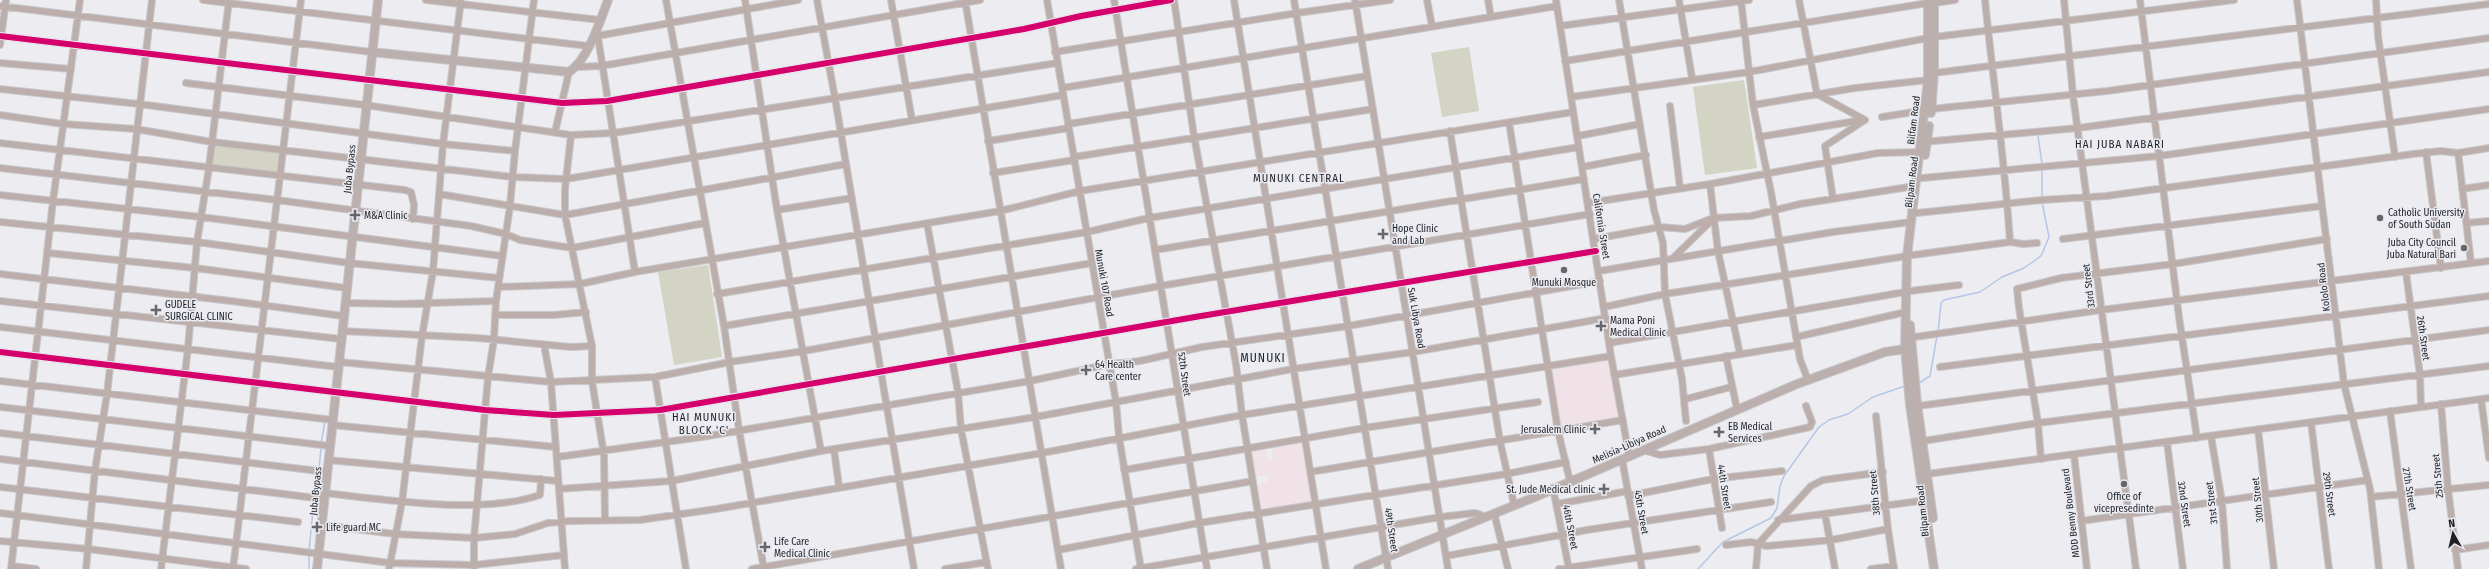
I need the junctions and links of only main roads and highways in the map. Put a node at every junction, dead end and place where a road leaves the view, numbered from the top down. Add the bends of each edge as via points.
1 (378, 0) edge
2 (608, 0) edge
3 (1931, 2) edge
4 (1931, 37) junction
5 (371, 52) junction
6 (1928, 110) junction
7 (1922, 152) junction
8 (1910, 255) junction
9 (1908, 291) junction
10 (1908, 338) junction
11 (1908, 348) junction
12 (1915, 405) junction
13 (1928, 499) junction
14 (317, 569) edge
15 (1358, 569) edge
16 (1934, 569) edge
17 (1938, 569) edge

1 - 5 main road, Juba Bypass
2 - 5 main road via 598,28 573,70
3 - 4 main road, Bilpam Road
4 - 6 main road, Bilfam Road
4 - 6 main road, Bilpam Road via 1934,74
5 - 14 main road, Juba Bypass
6 - 7 main road, Bilpam Road
7 - 8 main road, Bilpam Road via 1922,178
7 - 8 main road, Bilfam Road via 1915,186
8 - 9 main road, Bilpam Road
9 - 10 main road, Bilpam Road
9 - 10 main road
10 - 11 main road, Bilpam Road
11 - 12 main road, Bilpam Road
11 - 15 main road, Melisia-Libiya Road via 1885,352 1808,380
12 - 13 main road, Bilpam Road
12 - 13 main road, Bilpam Road via 1923,441
13 - 16 main road, Bilpam Road
13 - 17 main road, Bilpam Road

